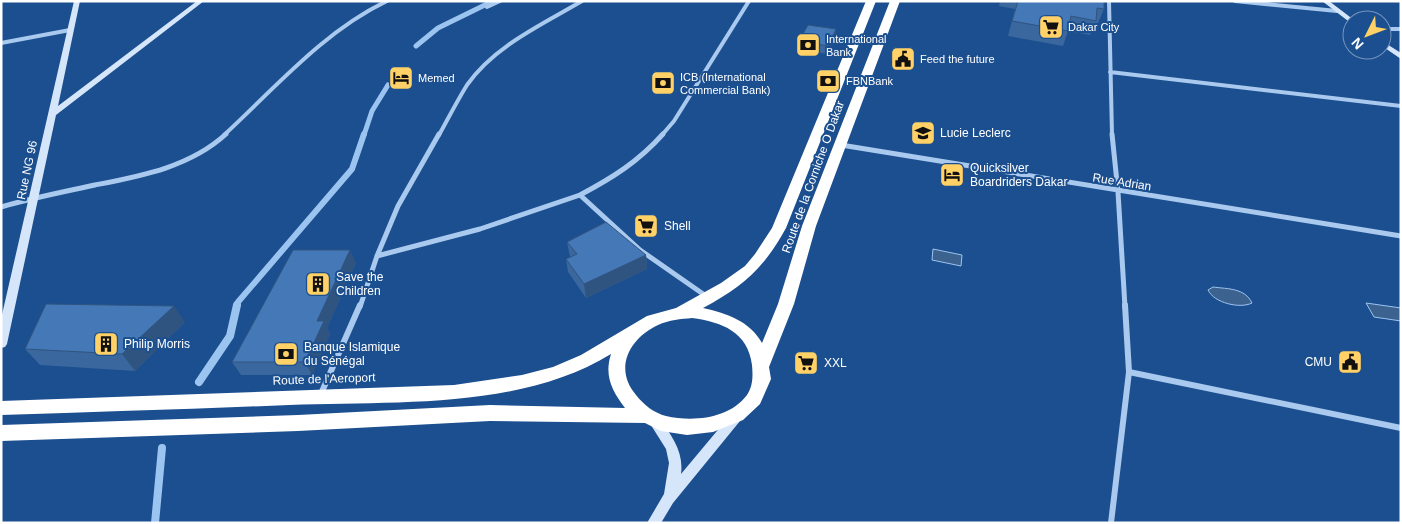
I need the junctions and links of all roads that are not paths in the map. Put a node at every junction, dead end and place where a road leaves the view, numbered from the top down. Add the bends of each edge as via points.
1 (77, 1) edge
2 (201, 1) edge
3 (387, 1) edge
4 (500, 1) edge
5 (582, 1) edge
6 (750, 1) edge
7 (871, 1) edge
8 (895, 1) edge
9 (1109, 1) edge
10 (1235, 1) edge
11 (1325, 1) edge
12 (488, 7) dead end
13 (1337, 11) junction
14 (1342, 15) edge
15 (70, 30) junction
16 (1, 43) edge
17 (1110, 72) junction
18 (1401, 106) edge
19 (52, 114) junction
20 (841, 146) junction
21 (1118, 192) junction
22 (580, 195) junction
23 (34, 198) junction
24 (1, 207) edge
25 (1401, 236) edge
26 (378, 256) junction
27 (708, 298) junction
28 (679, 313) junction
29 (636, 331) junction
30 (1, 344) edge
31 (762, 365) junction
32 (1129, 372) junction
33 (319, 396) junction
34 (1, 408) edge
35 (744, 408) junction
36 (650, 419) junction
37 (1401, 428) edge
38 (1, 433) edge
39 (668, 499) junction
40 (654, 523) edge
41 (1111, 523) edge

1 - 15 street, Rue NG 96
2 - 19 street
3 - 23 street via 337,30 217,142 196,155 144,175
4 - 12 street
5 - 26 street via 521,38 478,72 403,197
6 - 22 street via 674,121 649,150 619,174
7 - 27 highway, Route de la Corniche O Dakar via 769,247 752,269
8 - 20 highway, Route de la Corniche O Dakar
9 - 17 street
10 - 13 street
11 - 13 street
13 - 14 street
15 - 16 street
15 - 19 street, Rue NG 96
17 - 18 street
17 - 21 street via 1112,141
19 - 23 street, Rue NG 96
20 - 21 street, Rue Adrian
20 - 31 highway, Route de la Corniche O Dakar via 809,226 786,304
21 - 25 street, Rue Adrian
21 - 32 street
22 - 26 street via 462,235
22 - 27 street via 612,227 673,276
23 - 24 street
23 - 30 street, Rue NG 96
26 - 33 street via 357,314
27 - 28 highway, Route de la Corniche O Dakar
28 - 29 highway via 656,319
28 - 31 highway via 717,316 739,327 755,344
29 - 33 highway, Route de l'Aeroport via 586,360 537,378 506,385 454,392
29 - 36 highway via 621,350 617,374 625,398
31 - 35 highway via 759,388
32 - 37 street
32 - 41 street
33 - 34 highway, Route de l'Aeroport
35 - 36 highway via 733,417 703,427 687,428
35 - 39 street
36 - 38 highway via 490,413
36 - 39 street via 670,442 676,459
39 - 40 street

